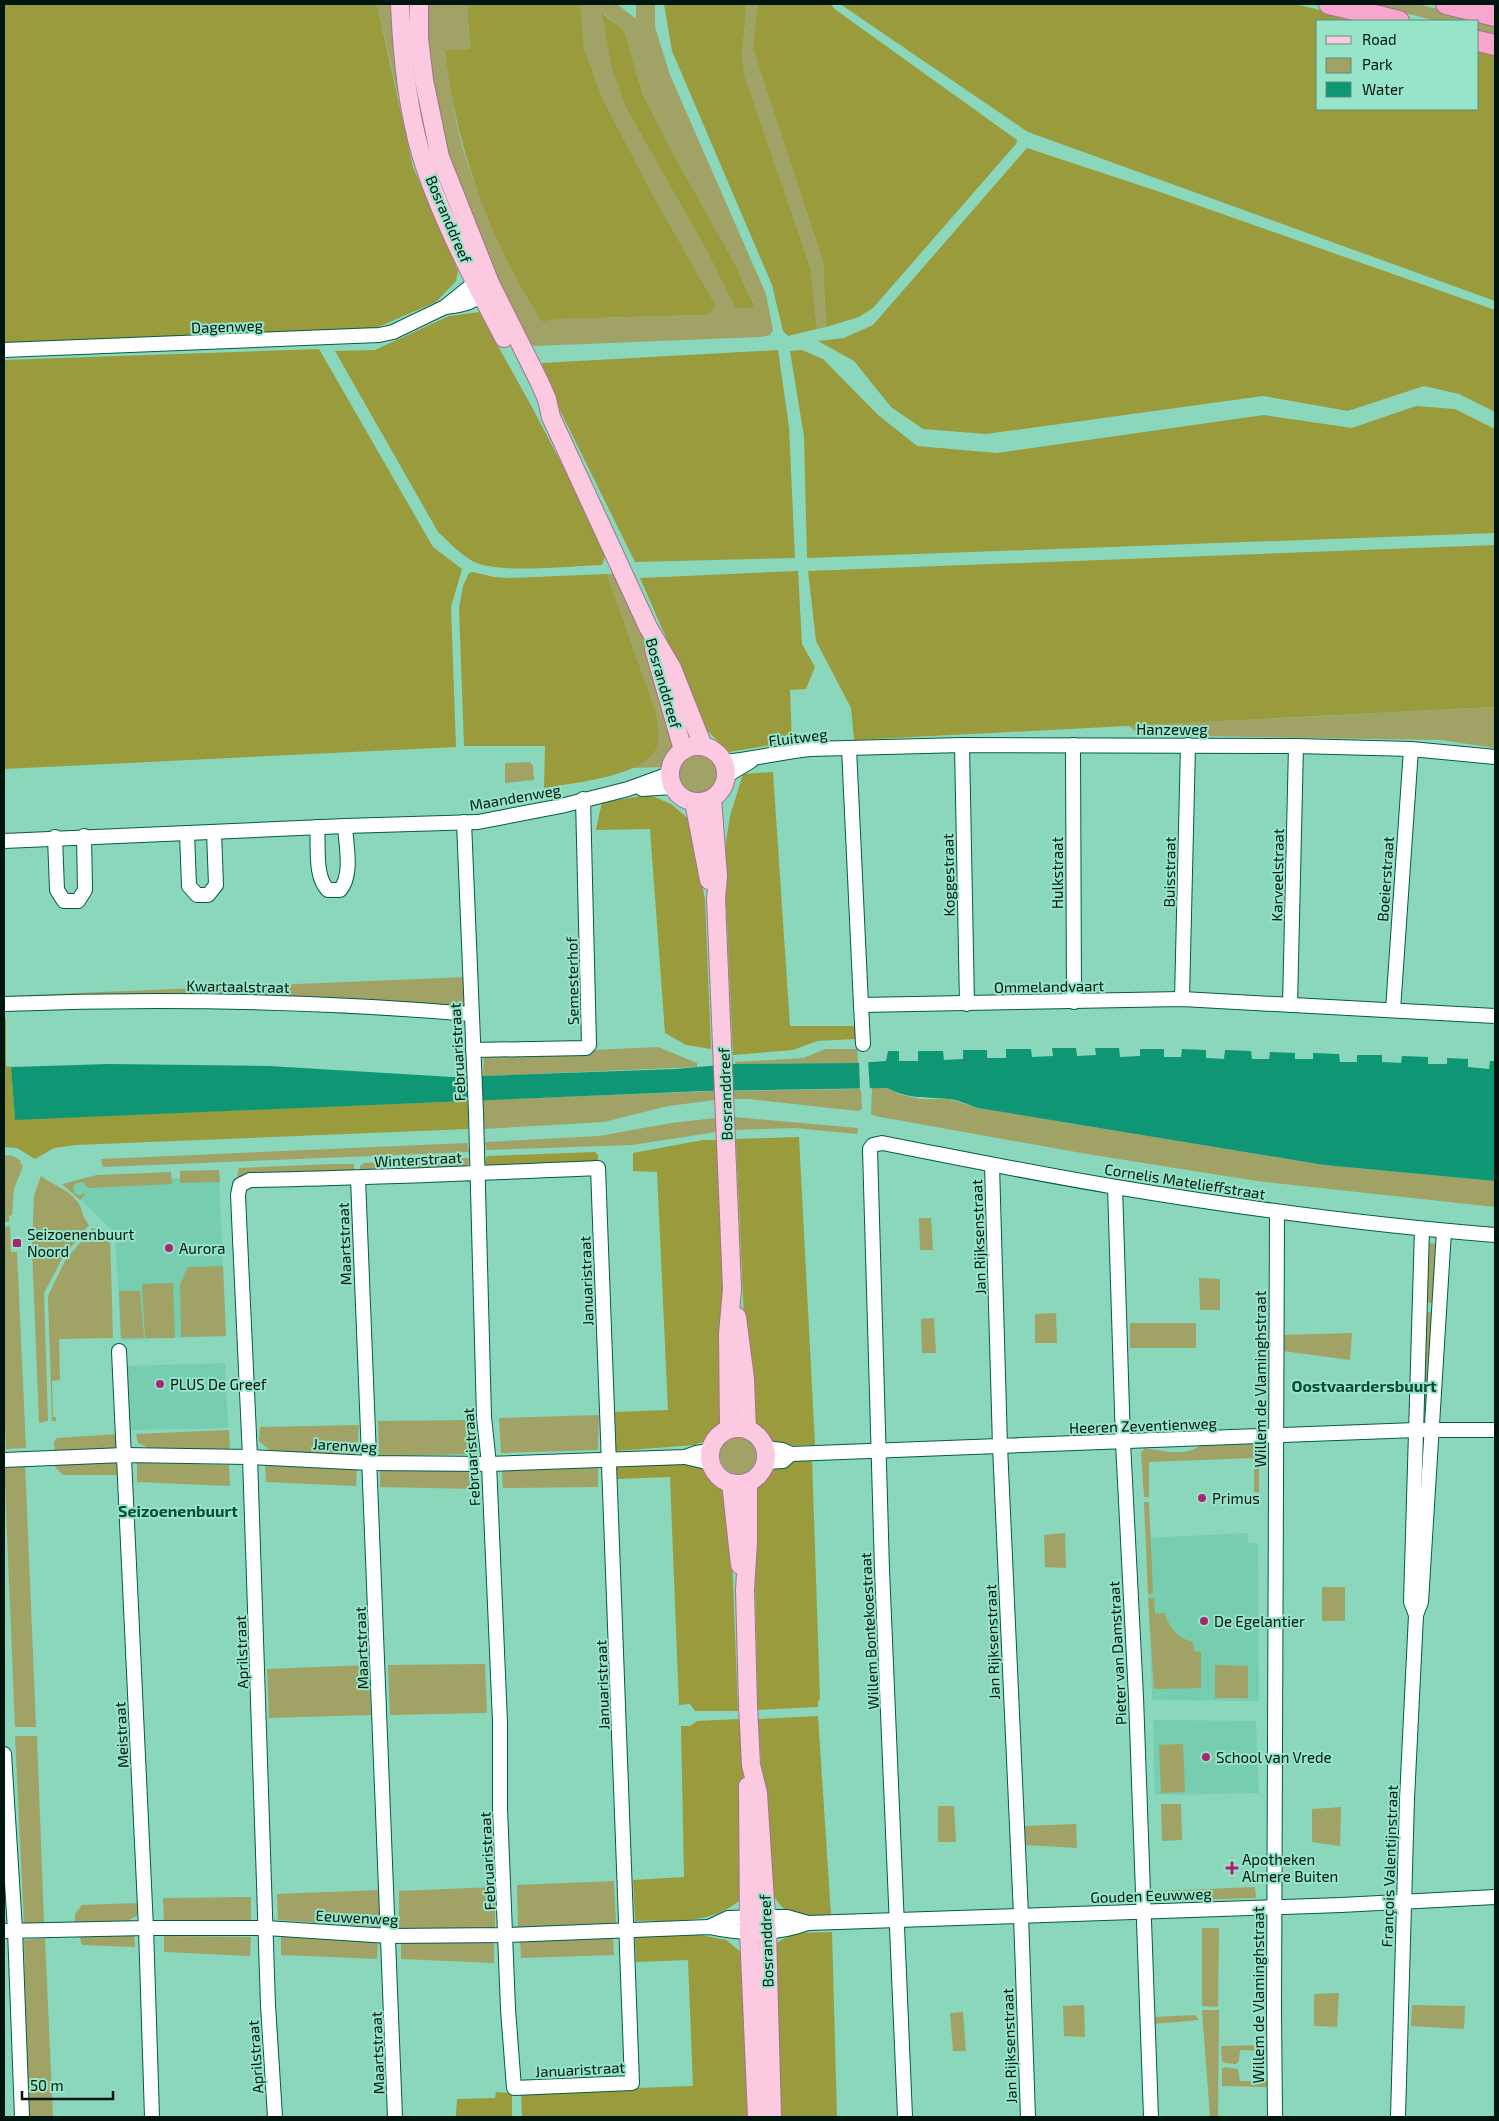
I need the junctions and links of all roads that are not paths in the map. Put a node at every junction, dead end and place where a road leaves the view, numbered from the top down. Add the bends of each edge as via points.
1 (400, 4) edge
2 (419, 4) edge
3 (1329, 4) edge
4 (1446, 4) edge
5 (1495, 16) edge
6 (1395, 20) edge
7 (1479, 41) edge
8 (1495, 45) edge
9 (483, 287) junction
10 (4, 350) edge
11 (648, 627) junction
12 (962, 745) junction
13 (1073, 745) junction
14 (1188, 745) junction
15 (703, 746) junction
16 (1296, 746) junction
17 (849, 748) junction
18 (1411, 749) junction
19 (683, 750) junction
20 (1495, 757) edge
21 (725, 769) junction
22 (671, 781) junction
23 (583, 799) junction
24 (712, 799) junction
25 (694, 802) junction
26 (464, 822) junction
27 (345, 826) junction
28 (317, 827) junction
29 (214, 832) junction
30 (187, 833) junction
31 (84, 836) junction
32 (55, 837) junction
33 (4, 841) edge
34 (716, 899) junction
35 (1182, 999) junction
36 (1074, 1002) junction
37 (4, 1004) edge
38 (967, 1004) junction
39 (861, 1005) junction
40 (1290, 1005) junction
41 (1392, 1010) junction
42 (1495, 1012) edge
43 (471, 1014) junction
44 (1495, 1016) edge
45 (863, 1044) dead end
46 (473, 1056) junction
47 (873, 1145) joint
48 (992, 1165) junction
49 (598, 1168) joint
50 (478, 1173) junction
51 (358, 1178) junction
52 (240, 1185) joint
53 (1115, 1187) junction
54 (1277, 1212) junction
55 (1422, 1229) junction
56 (1444, 1231) junction
57 (1495, 1235) edge
58 (1420, 1306) junction
59 (1439, 1308) junction
60 (118, 1351) dead end
61 (738, 1429) junction
62 (1416, 1430) junction
63 (1432, 1430) junction
64 (1495, 1430) edge
65 (1276, 1435) junction
66 (1123, 1442) junction
67 (1000, 1446) junction
68 (879, 1450) junction
69 (124, 1455) junction
70 (766, 1455) junction
71 (250, 1457) junction
72 (711, 1457) junction
73 (4, 1460) edge
74 (610, 1461) junction
75 (370, 1463) junction
76 (489, 1464) junction
77 (740, 1483) junction
78 (1416, 1615) junction
79 (4, 1754) edge
80 (1495, 1897) edge
81 (1404, 1901) junction
82 (1274, 1906) junction
83 (1144, 1912) junction
84 (1021, 1915) junction
85 (897, 1920) junction
86 (758, 1925) junction
87 (146, 1928) junction
88 (266, 1928) junction
89 (10, 1931) edge
90 (626, 1932) junction
91 (506, 1935) junction
92 (388, 1936) junction
93 (514, 2088) joint
94 (22, 2117) edge
95 (152, 2117) edge
96 (275, 2117) edge
97 (395, 2117) edge
98 (757, 2117) edge
99 (772, 2117) edge
100 (905, 2117) edge
101 (1028, 2117) edge
102 (1151, 2117) edge
103 (1275, 2117) edge
104 (1398, 2117) edge

1 - 9 main road, Bosranddreef via 407,84 421,154 444,215
2 - 9 main road, Bosranddreef via 424,80 440,157
3 - 6 highway
4 - 5 highway
7 - 8 highway
9 - 10 street, Dagenweg via 469,286 445,307 379,336
9 - 11 main road, Bosranddreef via 536,398 551,417
11 - 15 main road, Bosranddreef via 672,668
11 - 19 main road, Bosranddreef
12 - 13 street, Hanzeweg
12 - 17 street, Hanzeweg
12 - 38 street, Koggestraat
13 - 14 street, Hanzeweg
13 - 36 street, Hulkstraat
14 - 16 street, Hanzeweg
14 - 35 street, Buisstraat
15 - 19 main road
15 - 21 main road via 718,754
16 - 18 street, Hanzeweg
16 - 40 street, Karveelstraat
17 - 21 street, Fluitweg via 795,751
17 - 39 street
18 - 20 street, Hanzeweg
18 - 41 street, Boeierstraat
19 - 22 main road via 671,764
21 - 24 main road via 724,785
22 - 23 street, Maandenweg
22 - 25 main road via 685,799
23 - 26 street, Maandenweg via 552,808
23 - 46 street, Semesterhof via 589,1045 586,1048
24 - 25 main road
24 - 34 main road, Bosranddreef via 718,876
25 - 34 main road, Bosranddreef via 708,876
26 - 27 street, Maandenweg
26 - 43 street, Februaristraat
27 - 28 street, Maandenweg
27 - 28 street via 347,876 340,890 328,890 322,884
28 - 29 street, Maandenweg
29 - 30 street, Maandenweg
29 - 30 street via 216,885 208,895 197,895 189,886
30 - 31 street, Maandenweg
31 - 32 street, Maandenweg
31 - 32 street via 85,890 78,901 64,901 59,896
32 - 33 street, Maandenweg
34 - 61 main road, Bosranddreef via 732,1289 745,1379
35 - 36 street, Ommelandvaart
35 - 40 street, Ommelandvaart
36 - 38 street, Ommelandvaart
37 - 43 street, Kwartaalstraat via 205,1001
38 - 39 street, Ommelandvaart
39 - 45 street
40 - 41 street, Ommelandvaart
41 - 44 street, Ommelandvaart
42 - 44 street
43 - 46 street, Februaristraat
46 - 50 street, Februaristraat
47 - 48 street, Cornelis Matelieffstraat via 882,1143
47 - 68 street, Willem Bontekoestraat via 868,1154
48 - 53 street, Cornelis Matelieffstraat
48 - 67 street, Jan Rijksenstraat
49 - 50 street, Winterstraat
49 - 74 street, Januaristraat
50 - 51 street, Winterstraat
50 - 76 street, Februaristraat via 484,1417
51 - 52 street, Winterstraat via 250,1180
51 - 75 street, Maartstraat
52 - 71 street, Aprilstraat via 239,1240
53 - 54 street, Cornelis Matelieffstraat
53 - 66 street, Pieter van Damstraat
54 - 55 street, Cornelis Matelieffstraat
54 - 65 street, Willem de Vlaminghstraat
55 - 56 street, Cornelis Matelieffstraat
55 - 58 street, François Valentijnstraat
56 - 57 street, Cornelis Matelieffstraat
56 - 59 street, François Valentijnstraat
58 - 59 street
58 - 62 street, François Valentijnstraat
59 - 63 street, François Valentijnstraat
60 - 69 street, Meistraat
61 - 70 main road via 755,1433 762,1440
61 - 72 main road via 720,1434 714,1442
62 - 63 street, Heeren Zeventienweg
62 - 65 street, Heeren Zeventienweg
62 - 78 street, François Valentijnstraat via 1411,1602
63 - 64 street, Heeren Zeventienweg
63 - 78 street, François Valentijnstraat via 1421,1602
65 - 66 street, Heeren Zeventienweg
65 - 82 street, Willem de Vlaminghstraat
66 - 67 street, Heeren Zeventienweg
66 - 83 street, Pieter van Damstraat
67 - 68 street, Heeren Zeventienweg
67 - 84 street, Jan Rijksenstraat
68 - 70 street, Heeren Zeventienweg via 792,1454 782,1450
68 - 85 street, Willem Bontekoestraat
69 - 71 street, Jarenweg
69 - 73 street, Jarenweg
69 - 87 street, Meistraat
70 - 77 main road via 762,1471 756,1478
71 - 75 street, Jarenweg
71 - 88 street, Aprilstraat
72 - 74 street, Jarenweg via 696,1452 685,1457
72 - 77 main road via 715,1472 722,1479
74 - 76 street, Jarenweg
74 - 90 street, Januaristraat
75 - 76 street, Jarenweg
75 - 92 street, Maartstraat
76 - 91 street, Februaristraat
77 - 86 main road, Bosranddreef via 736,1544 745,1590 751,1766 758,1793
78 - 81 street, François Valentijnstraat
79 - 89 street
80 - 81 street, Gouden Eeuwweg
81 - 82 street, Gouden Eeuwweg
81 - 104 street, François Valentijnstraat
82 - 83 street, Gouden Eeuwweg
82 - 103 street, Willem de Vlaminghstraat
83 - 84 street, Gouden Eeuwweg
83 - 102 street, Pieter van Damstraat
84 - 85 street, Gouden Eeuwweg
84 - 101 street, Jan Rijksenstraat
85 - 86 street, Gouden Eeuwweg via 808,1923 787,1917
85 - 100 street, Willem Bontekoestraat
86 - 90 street, Eeuwenweg via 728,1931 709,1927
86 - 98 main road, Bosranddreef
86 - 99 main road, Bosranddreef
87 - 88 street, Eeuwenweg
87 - 89 street, Eeuwenweg
87 - 95 street, Meistraat
88 - 92 street, Eeuwenweg
88 - 96 street, Aprilstraat
89 - 94 street
90 - 91 street, Eeuwenweg
90 - 93 street, Januaristraat via 632,2083
91 - 92 street, Eeuwenweg
91 - 93 street, Februaristraat
92 - 97 street, Maartstraat

